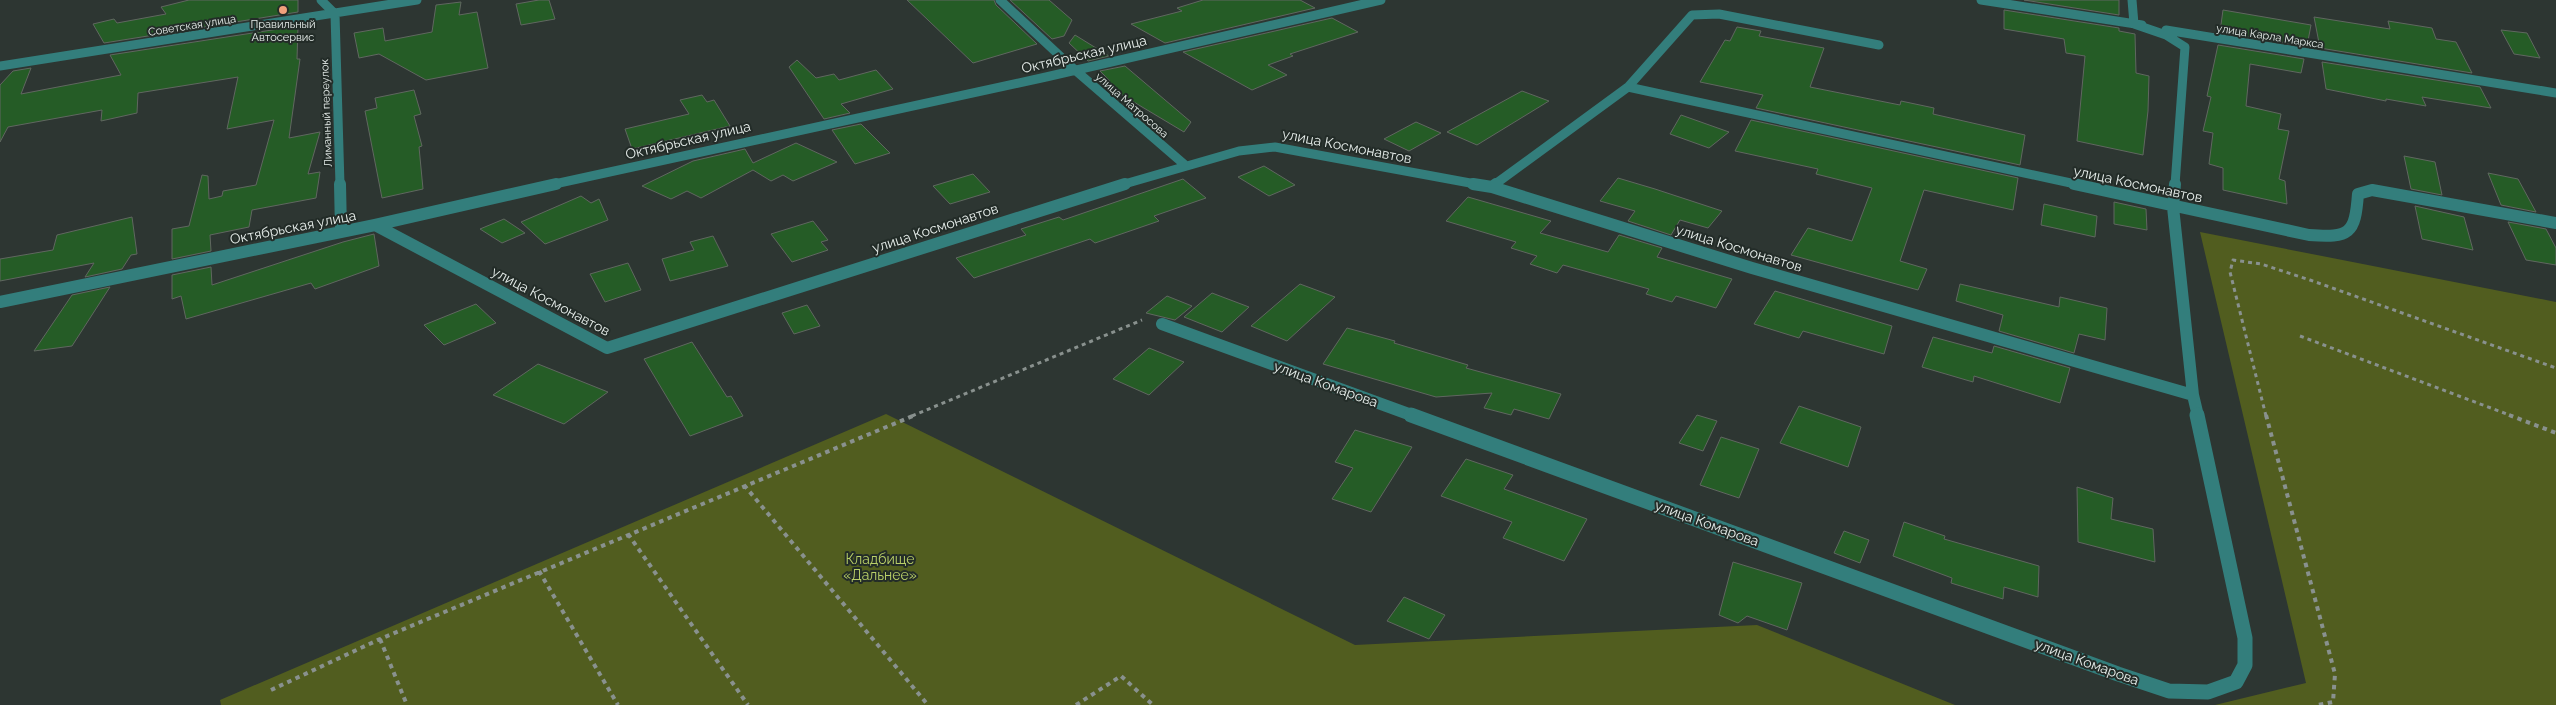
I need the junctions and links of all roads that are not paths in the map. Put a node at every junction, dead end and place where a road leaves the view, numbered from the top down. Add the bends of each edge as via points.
1 (321, 0) edge
2 (417, 0) edge
3 (1000, 0) edge
4 (1381, 0) edge
5 (1981, 0) edge
6 (2132, 0) edge
7 (335, 14) junction
8 (2134, 24) junction
9 (2220, 40) junction
10 (1879, 45) dead end
11 (2185, 47) junction
12 (0, 66) edge
13 (1075, 70) junction
14 (1628, 87) junction
15 (2556, 93) edge
16 (1185, 165) junction
17 (1492, 187) junction
18 (2173, 207) junction
19 (2556, 223) edge
20 (375, 225) junction
21 (341, 230) junction
22 (0, 302) edge
23 (1162, 324) road end
24 (2192, 395) junction

1 - 7 street
2 - 7 street, Советская улица
3 - 13 street, улица Матросова
4 - 13 street, Октябрьская улица
5 - 8 street, улица Карла Маркса
6 - 8 street
7 - 12 street, Советская улица
7 - 21 street, Лиманный переулок
8 - 9 street, улица Карла Маркса
8 - 11 street via 2166,35
9 - 11 street via 2201,40
9 - 15 street, улица Карла Маркса
10 - 14 street via 1719,14 1692,15
11 - 18 street
13 - 16 street, улица Матросова
13 - 20 street, Октябрьская улица
14 - 17 street
14 - 18 street, улица Космонавтов
16 - 17 street, улица Космонавтов via 1239,151 1275,147 1345,159 1394,172
16 - 20 street, улица Космонавтов via 607,348
17 - 24 street, улица Космонавтов via 1752,268
18 - 19 street, улица Космонавтов via 2271,228 2334,237 2348,231 2355,222 2358,194 2372,190
18 - 24 street
20 - 21 street, Октябрьская улица
21 - 22 street, Октябрьская улица
23 - 24 street, улица Комарова via 2169,691 2208,692 2236,682 2245,665 2245,638

